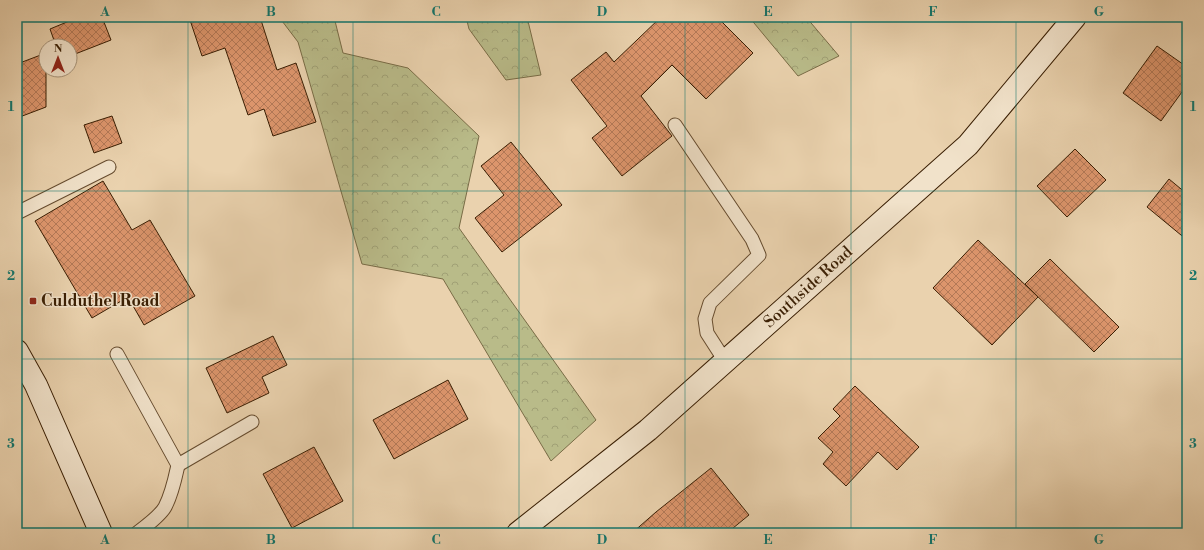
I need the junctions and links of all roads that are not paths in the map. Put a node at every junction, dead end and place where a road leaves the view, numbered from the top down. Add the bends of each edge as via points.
1 (1074, 17) edge
2 (674, 125) dead end
3 (110, 167) dead end
4 (17, 213) edge
5 (17, 351) edge
6 (117, 354) dead end
7 (725, 361) junction
8 (252, 422) dead end
9 (178, 464) junction
10 (101, 533) edge
11 (136, 533) edge
12 (518, 533) edge

1 - 7 street, Southside Road via 968,145
2 - 7 lane via 752,239 759,255 710,303 705,319 707,333
3 - 4 lane
5 - 10 street via 36,385
6 - 9 lane
7 - 12 street, Southside Road via 648,430
8 - 9 lane
9 - 11 lane via 164,508 147,526

